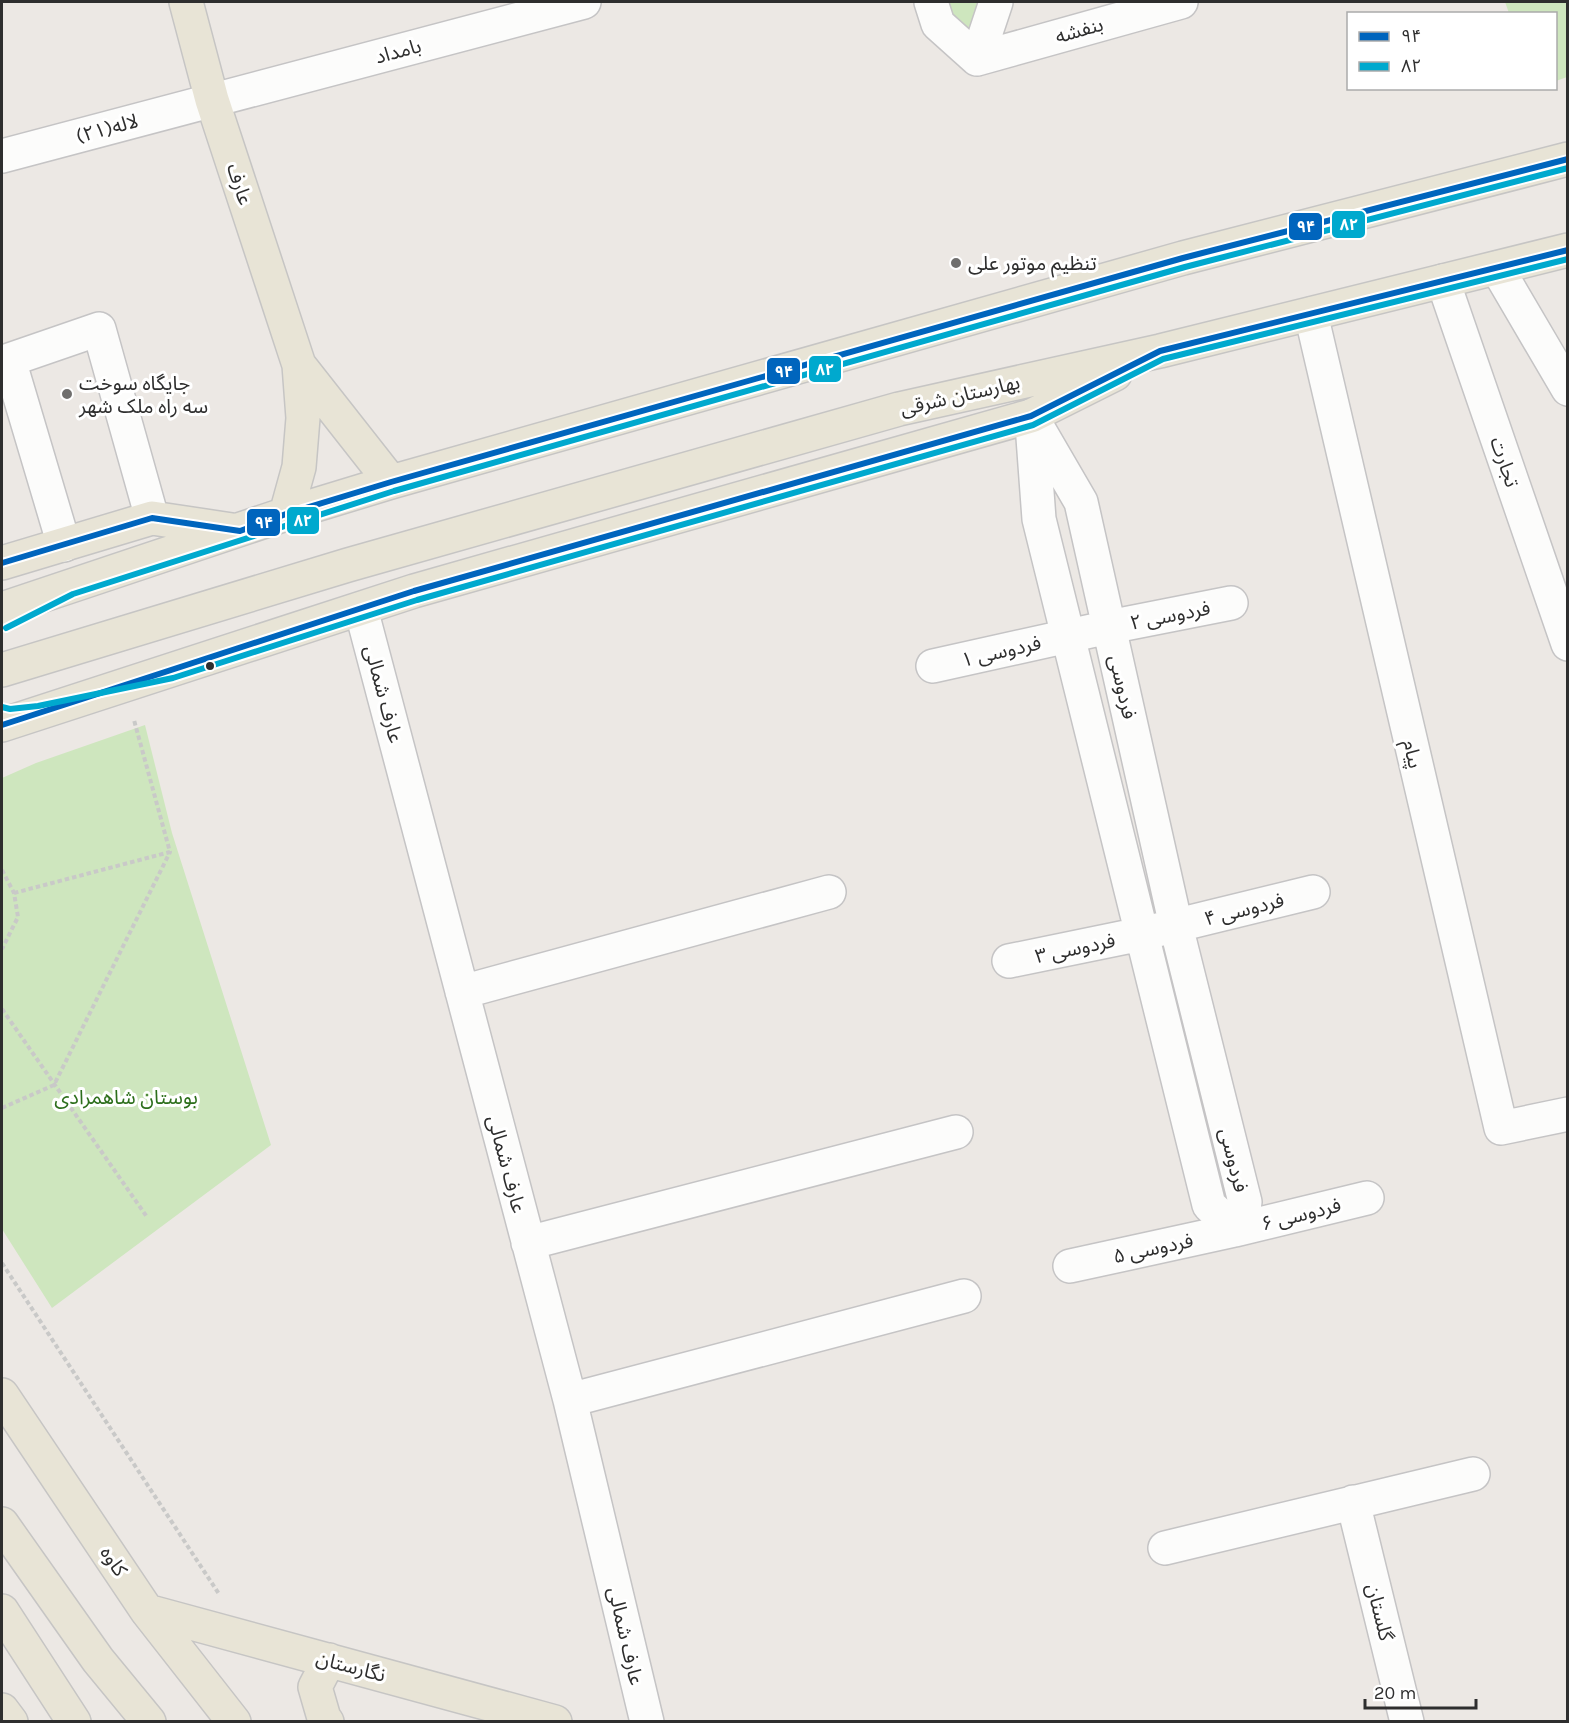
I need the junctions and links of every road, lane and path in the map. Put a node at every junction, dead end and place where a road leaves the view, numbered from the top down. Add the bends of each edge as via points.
1 (186, 2) edge
2 (584, 2) edge
3 (931, 2) edge
4 (996, 2) edge
5 (1181, 2) edge
6 (977, 59) junction
7 (212, 100) junction
8 (2, 156) edge
9 (1568, 159) edge
10 (1568, 250) edge
11 (1497, 268) junction
12 (1443, 281) junction
13 (1311, 314) junction
14 (1160, 351) junction
15 (299, 365) junction
16 (1568, 389) edge
17 (1031, 416) junction
18 (391, 482) junction
19 (286, 514) junction
20 (152, 518) junction
21 (240, 531) junction
22 (64, 544) junction
23 (2, 563) edge
24 (70, 586) junction
25 (1231, 603) dead end
26 (2, 609) edge
27 (361, 609) junction
28 (2, 620) edge
29 (1109, 627) junction
30 (1068, 635) junction
31 (1568, 644) edge
32 (933, 666) dead end
33 (170, 669) junction
34 (2, 670) edge
35 (2, 698) edge
36 (132, 713) dead end
37 (2, 724) edge
38 (170, 852) junction
39 (2, 870) edge
40 (829, 892) dead end
41 (1313, 892) dead end
42 (14, 893) junction
43 (1176, 926) junction
44 (1141, 934) junction
45 (2, 948) edge
46 (1009, 961) dead end
47 (462, 992) junction
48 (2, 1009) edge
49 (54, 1085) junction
50 (2, 1108) edge
51 (1568, 1114) edge
52 (956, 1132) dead end
53 (1367, 1198) dead end
54 (147, 1217) dead end
55 (1235, 1230) junction
56 (528, 1243) junction
57 (2, 1263) edge
58 (1070, 1266) dead end
59 (964, 1296) dead end
60 (2, 1395) edge
61 (570, 1400) junction
62 (1473, 1474) dead end
63 (1353, 1502) junction
64 (2, 1524) edge
65 (1165, 1548) dead end
66 (2, 1611) edge
67 (147, 1611) junction
68 (248, 1638) junction
69 (329, 1660) junction
70 (2, 1710) edge
71 (11, 1722) edge
72 (74, 1722) edge
73 (149, 1722) edge
74 (234, 1722) edge
75 (327, 1722) edge
76 (555, 1722) edge
77 (647, 1722) edge
78 (1407, 1722) edge

1 - 7 main road, عارف
2 - 7 street, بامداد
3 - 6 street via 938,24
4 - 6 street
5 - 6 street, بنفشه
7 - 8 street, لاله(۲۱)
7 - 15 main road, عارف
9 - 18 main road via 1183,258
10 - 11 main road, بهارستان شرقی
11 - 12 main road, بهارستان شرقی
11 - 16 street
12 - 13 main road, بهارستان شرقی
12 - 31 street, تجارت
13 - 14 main road, بهارستان شرقی
13 - 51 street, پیام via 1501,1128
14 - 17 main road, بهارستان شرقی
14 - 34 main road, بهارستان شرقی via 899,409 348,565
15 - 18 main road
15 - 19 main road via 303,418 299,467
17 - 27 main road, بهارستان شرقی
17 - 29 street, فردوسی via 1082,502
17 - 30 street, فردوسی via 1039,519
18 - 19 main road
19 - 21 main road
20 - 21 main road
20 - 22 main road
20 - 22 street via 99,329 9,360
21 - 24 main road
22 - 23 main road
24 - 26 main road
24 - 28 main road
25 - 29 street, فردوسی ۲
27 - 33 main road, بهارستان شرقی
27 - 47 street, عارف شمالی
29 - 30 street, فردوسی ۲
29 - 43 street, فردوسی
30 - 32 street, فردوسی ۱
30 - 44 street, فردوسی
33 - 35 main road via 36,698
33 - 37 main road, بهارستان شرقی
36 - 38 path
38 - 42 path
38 - 49 path
39 - 42 path
40 - 47 street
41 - 43 street, فردوسی ۴
42 - 45 path via 18,917
43 - 44 street, فردوسی ۴
43 - 55 street, فردوسی via 1245,1202
44 - 46 street, فردوسی ۳
44 - 55 street, فردوسی via 1209,1205
47 - 56 street, عارف شمالی
48 - 49 path
49 - 50 path
49 - 54 path
52 - 56 street
53 - 55 street, فردوسی ۶
55 - 58 street, فردوسی ۵
56 - 61 street, عارف شمالی
57 - 68 path
59 - 61 street
60 - 67 main road, کاوه
61 - 77 street, عارف شمالی
62 - 63 street
63 - 65 street
63 - 78 street, گلستان
64 - 73 main road via 98,1660
66 - 72 main road
67 - 68 main road, نگارستان
67 - 74 main road, کاوه
68 - 69 main road, نگارستان
69 - 75 main road via 315,1687
69 - 76 main road, نگارستان
70 - 71 main road

